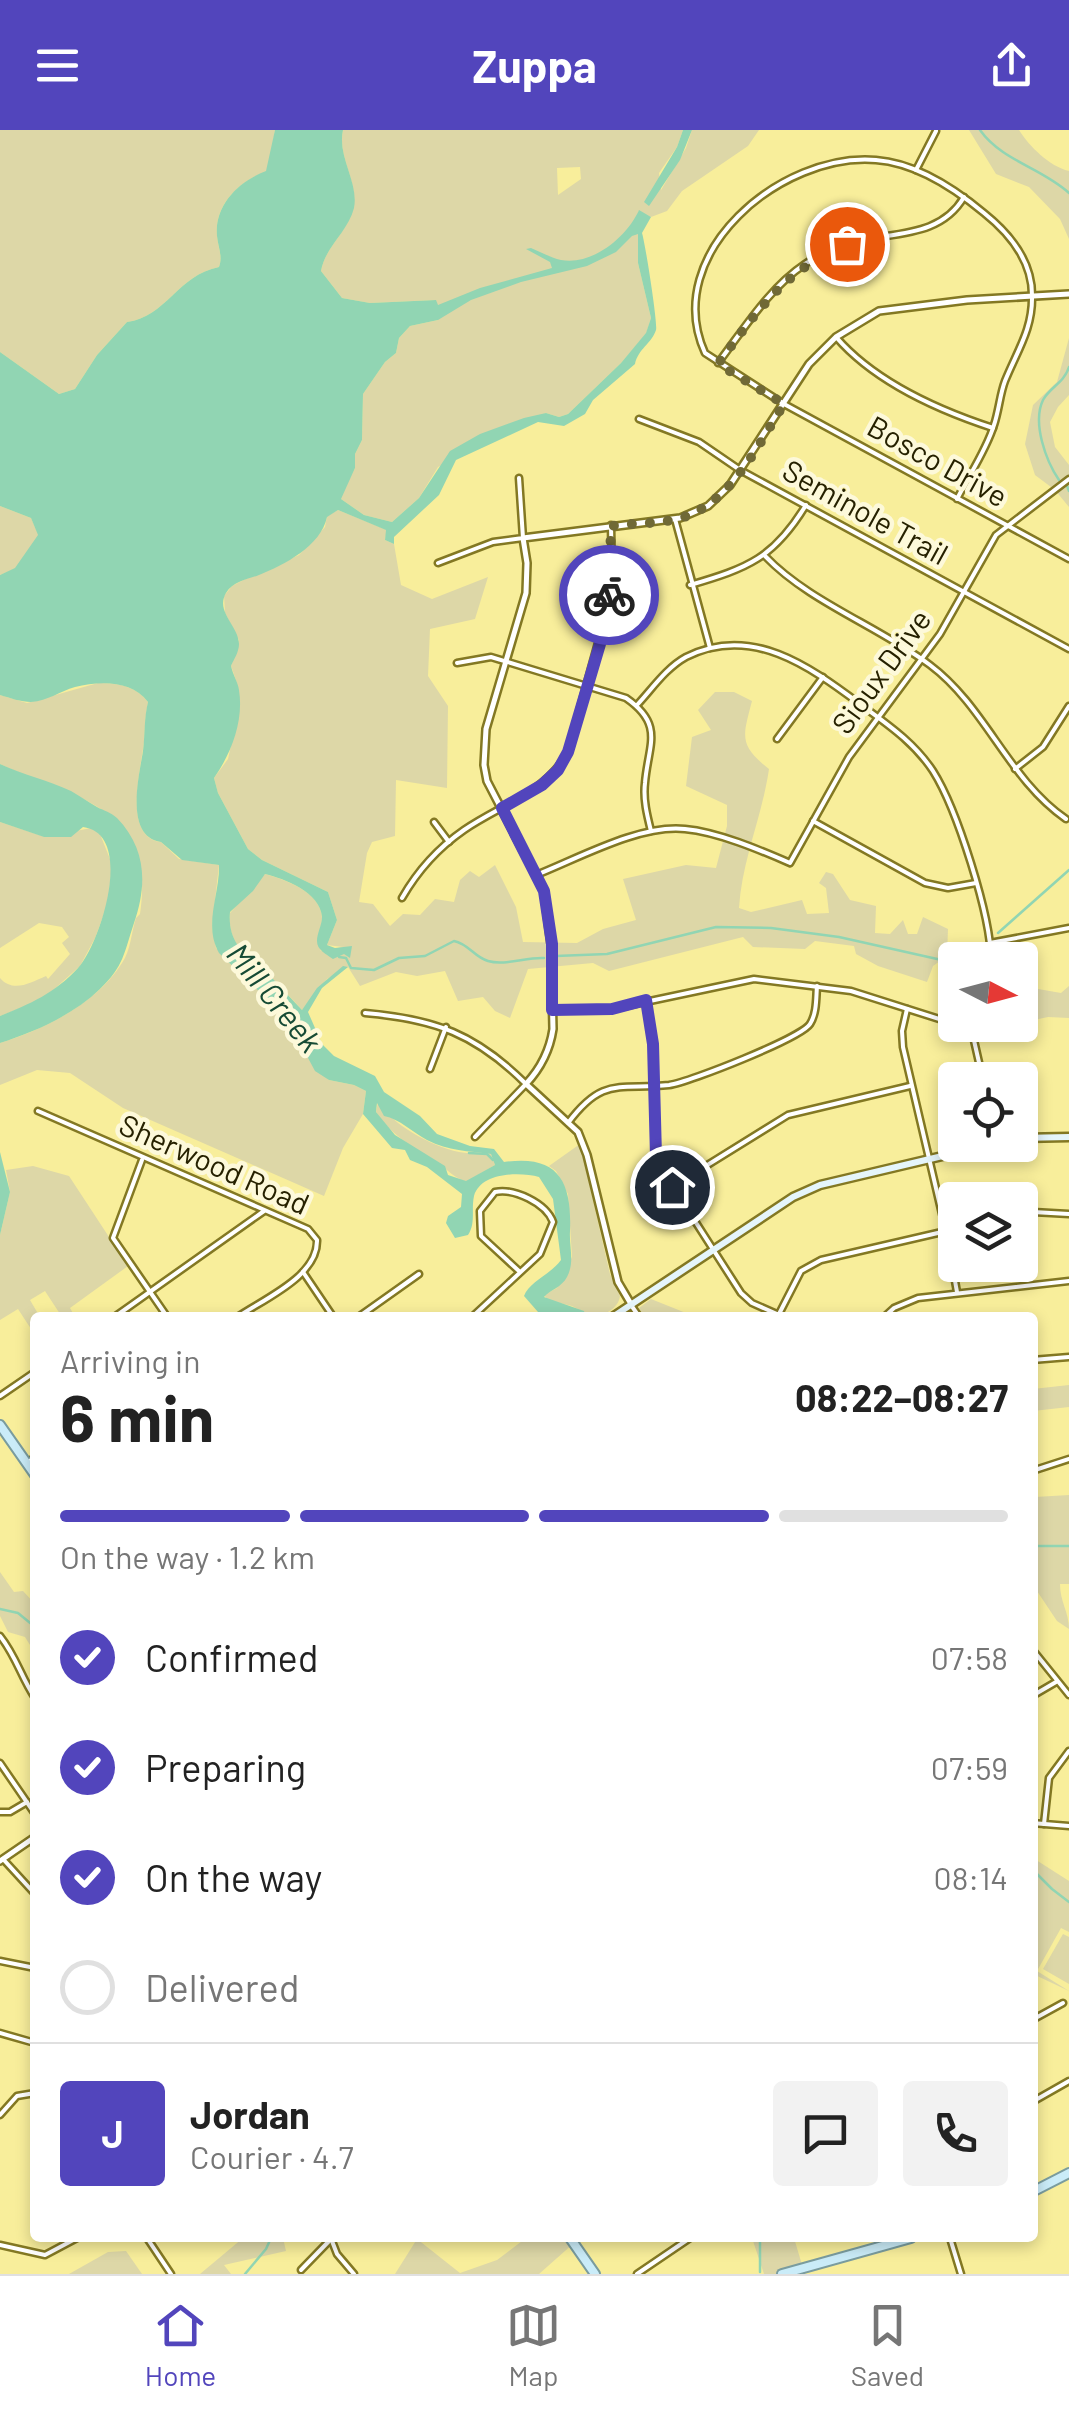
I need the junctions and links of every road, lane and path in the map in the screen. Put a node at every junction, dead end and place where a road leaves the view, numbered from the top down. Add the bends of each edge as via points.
1 (936, 132) edge
2 (916, 170) junction
3 (964, 197) junction
4 (1069, 294) edge
5 (1032, 296) junction
6 (836, 337) junction
7 (718, 364) junction
8 (784, 404) junction
9 (639, 419) dead end
10 (993, 428) junction
11 (740, 470) junction
12 (519, 478) dead end
13 (1069, 479) edge
14 (957, 500) junction
15 (806, 505) junction
16 (675, 519) junction
17 (611, 526) junction
18 (1006, 526) junction
19 (523, 538) junction
20 (765, 556) junction
21 (1069, 558) edge
22 (438, 563) dead end
23 (690, 585) junction
24 (963, 592) junction
25 (710, 648) junction
26 (1069, 649) edge
27 (920, 660) junction
28 (507, 661) junction
29 (458, 663) dead end
30 (823, 677) junction
31 (588, 686) junction
32 (637, 705) junction
33 (1069, 706) edge
34 (878, 717) junction
35 (777, 739) dead end
36 (1015, 769) junction
37 (502, 808) junction
38 (1066, 819) dead end
39 (812, 821) junction
40 (434, 822) dead end
41 (651, 831) junction
42 (449, 842) junction
43 (536, 875) junction
44 (976, 882) junction
45 (402, 898) dead end
46 (1069, 928) edge
47 (990, 942) edge
48 (995, 942) edge
49 (816, 986) junction
50 (646, 1000) junction
51 (907, 1009) junction
52 (552, 1010) junction
53 (365, 1013) dead end
54 (938, 1019) edge
55 (446, 1027) junction
56 (430, 1069) dead end
57 (526, 1084) junction
58 (654, 1085) junction
59 (910, 1086) junction
60 (38, 1110) dead end
61 (568, 1123) junction
62 (475, 1137) dead end
63 (1069, 1137) edge
64 (1038, 1138) edge
65 (938, 1157) edge
66 (142, 1158) junction
67 (928, 1159) junction
68 (672, 1187) junction
69 (938, 1199) edge
70 (266, 1210) junction
71 (1038, 1212) edge
72 (1069, 1214) edge
73 (938, 1233) edge
74 (713, 1250) junction
75 (303, 1272) junction
76 (520, 1272) junction
77 (418, 1274) dead end
78 (1069, 1281) edge
79 (954, 1282) edge
80 (150, 1292) junction
81 (956, 1292) junction
82 (631, 1304) junction
83 (122, 1312) edge
84 (164, 1312) edge
85 (245, 1312) edge
86 (330, 1312) edge
87 (366, 1312) edge
88 (477, 1312) edge
89 (620, 1312) edge
90 (636, 1312) edge
91 (773, 1312) edge
92 (779, 1312) edge
93 (890, 1312) edge
94 (1069, 1357) edge
95 (1038, 1360) edge
96 (30, 1375) edge
97 (0, 1396) edge
98 (0, 1424) edge
99 (30, 1459) edge
100 (1069, 1459) edge
101 (1038, 1468) edge
102 (0, 1636) edge
103 (1038, 1657) edge
104 (1056, 1682) junction
105 (30, 1691) edge
106 (1038, 1692) edge
107 (1069, 1695) edge
108 (1069, 1751) edge
109 (0, 1763) edge
110 (27, 1802) junction
111 (30, 1806) edge
112 (0, 1812) edge
113 (1038, 1824) edge
114 (1044, 1824) junction
115 (1069, 1826) edge
116 (30, 1840) edge
117 (1, 1860) edge
118 (30, 1889) edge
119 (0, 1961) edge
120 (30, 1967) edge
121 (1063, 2003) dead end
122 (1038, 2017) edge
123 (0, 2033) edge
124 (30, 2042) edge
125 (1069, 2081) edge
126 (30, 2094) edge
127 (1038, 2099) edge
128 (0, 2115) edge
129 (1069, 2172) edge
130 (1038, 2189) edge
131 (69, 2242) edge
132 (151, 2242) edge
133 (329, 2242) edge
134 (333, 2242) edge
135 (577, 2242) edge
136 (684, 2242) edge
137 (897, 2242) edge
138 (951, 2242) edge
139 (0, 2245) edge
140 (301, 2270) dead end
141 (171, 2274) edge
142 (354, 2274) edge
143 (595, 2274) edge
144 (637, 2274) edge
145 (782, 2274) edge
146 (961, 2274) edge

1 - 2 street
2 - 3 street
2 - 7 street via 874,160 840,163 804,174 742,210 710,251 697,292 700,340
3 - 5 street via 1018,249
3 - 7 street via 938,224 847,244 804,265 772,294
4 - 5 street
5 - 6 street via 879,311
5 - 10 street via 1025,342 1004,382
6 - 8 street
6 - 10 street via 866,366
7 - 8 street, Bosco Drive
8 - 11 street
8 - 14 street, Bosco Drive
9 - 11 street, Seminole Trail via 699,442
10 - 14 street
11 - 15 street, Seminole Trail
11 - 16 street via 708,506
12 - 19 street
13 - 18 street, Sioux Drive
14 - 18 street, Bosco Drive
15 - 20 street
15 - 24 street, Seminole Trail
16 - 17 street
16 - 23 street
17 - 19 street
17 - 31 street via 612,582
18 - 21 street, Bosco Drive
18 - 24 street, Sioux Drive
19 - 22 street
19 - 28 street via 526,593
20 - 23 street
20 - 27 street via 788,579
23 - 25 street
24 - 26 street, Seminole Trail
24 - 27 street, Sioux Drive
25 - 30 street via 763,648
25 - 32 street via 680,661
27 - 34 street, Sioux Drive
27 - 36 street via 976,711
28 - 29 street via 481,657
28 - 31 street
28 - 37 street via 483,746 487,781
30 - 34 street
30 - 35 street
31 - 32 street
31 - 37 street via 558,770
32 - 41 street via 652,732 644,787
33 - 36 street via 1042,748
34 - 39 street, Sioux Drive
34 - 44 street via 932,770
36 - 38 street
37 - 42 street
37 - 43 street
39 - 41 street, Sioux Drive via 790,863 700,831
39 - 44 street via 925,884
40 - 42 street
41 - 43 street
42 - 45 street
43 - 52 street via 550,919
44 - 47 street
46 - 48 street
49 - 50 street via 740,980
49 - 51 street
49 - 58 street via 813,1019 796,1036 682,1082
50 - 52 street via 612,1009
50 - 58 street
51 - 54 street
51 - 59 street via 902,1030
52 - 57 street via 550,1044
53 - 55 street
55 - 56 street
55 - 57 street via 499,1058
57 - 61 street
57 - 62 street
58 - 61 street via 607,1088
58 - 68 street via 656,1156
59 - 67 street
59 - 68 street via 788,1115
60 - 66 street, Sherwood Road
61 - 82 street via 587,1155 618,1282
63 - 64 main road
65 - 67 main road
66 - 70 street, Sherwood Road
66 - 80 street via 113,1238
67 - 69 street
67 - 74 main road via 820,1185
68 - 74 street
70 - 75 street, Sherwood Road via 317,1240 314,1260
70 - 80 street
71 - 72 street
73 - 92 street via 821,1260 802,1271
74 - 82 main road
74 - 91 street via 741,1293
75 - 85 street
75 - 86 street
76 - 76 street via 540,1254 552,1218 526,1199 494,1192 480,1211 481,1236
76 - 88 street
77 - 87 street
78 - 81 street
79 - 81 street
80 - 83 street
80 - 84 street
81 - 93 street via 918,1298
82 - 89 main road
82 - 90 street
94 - 95 street
96 - 97 street
98 - 99 main road
100 - 101 street
102 - 105 street
103 - 104 street
104 - 106 street
104 - 107 street
108 - 114 street via 1049,1778
109 - 110 street
110 - 111 street
110 - 112 street
113 - 114 street
114 - 115 street
116 - 117 street
117 - 118 street
119 - 120 street
121 - 122 street
123 - 124 street
125 - 127 street
126 - 128 street via 17,2096
129 - 130 main road
131 - 139 street via 45,2255
132 - 141 street
133 - 140 street
134 - 142 street
135 - 143 main road
136 - 144 street
137 - 145 main road
138 - 146 street

